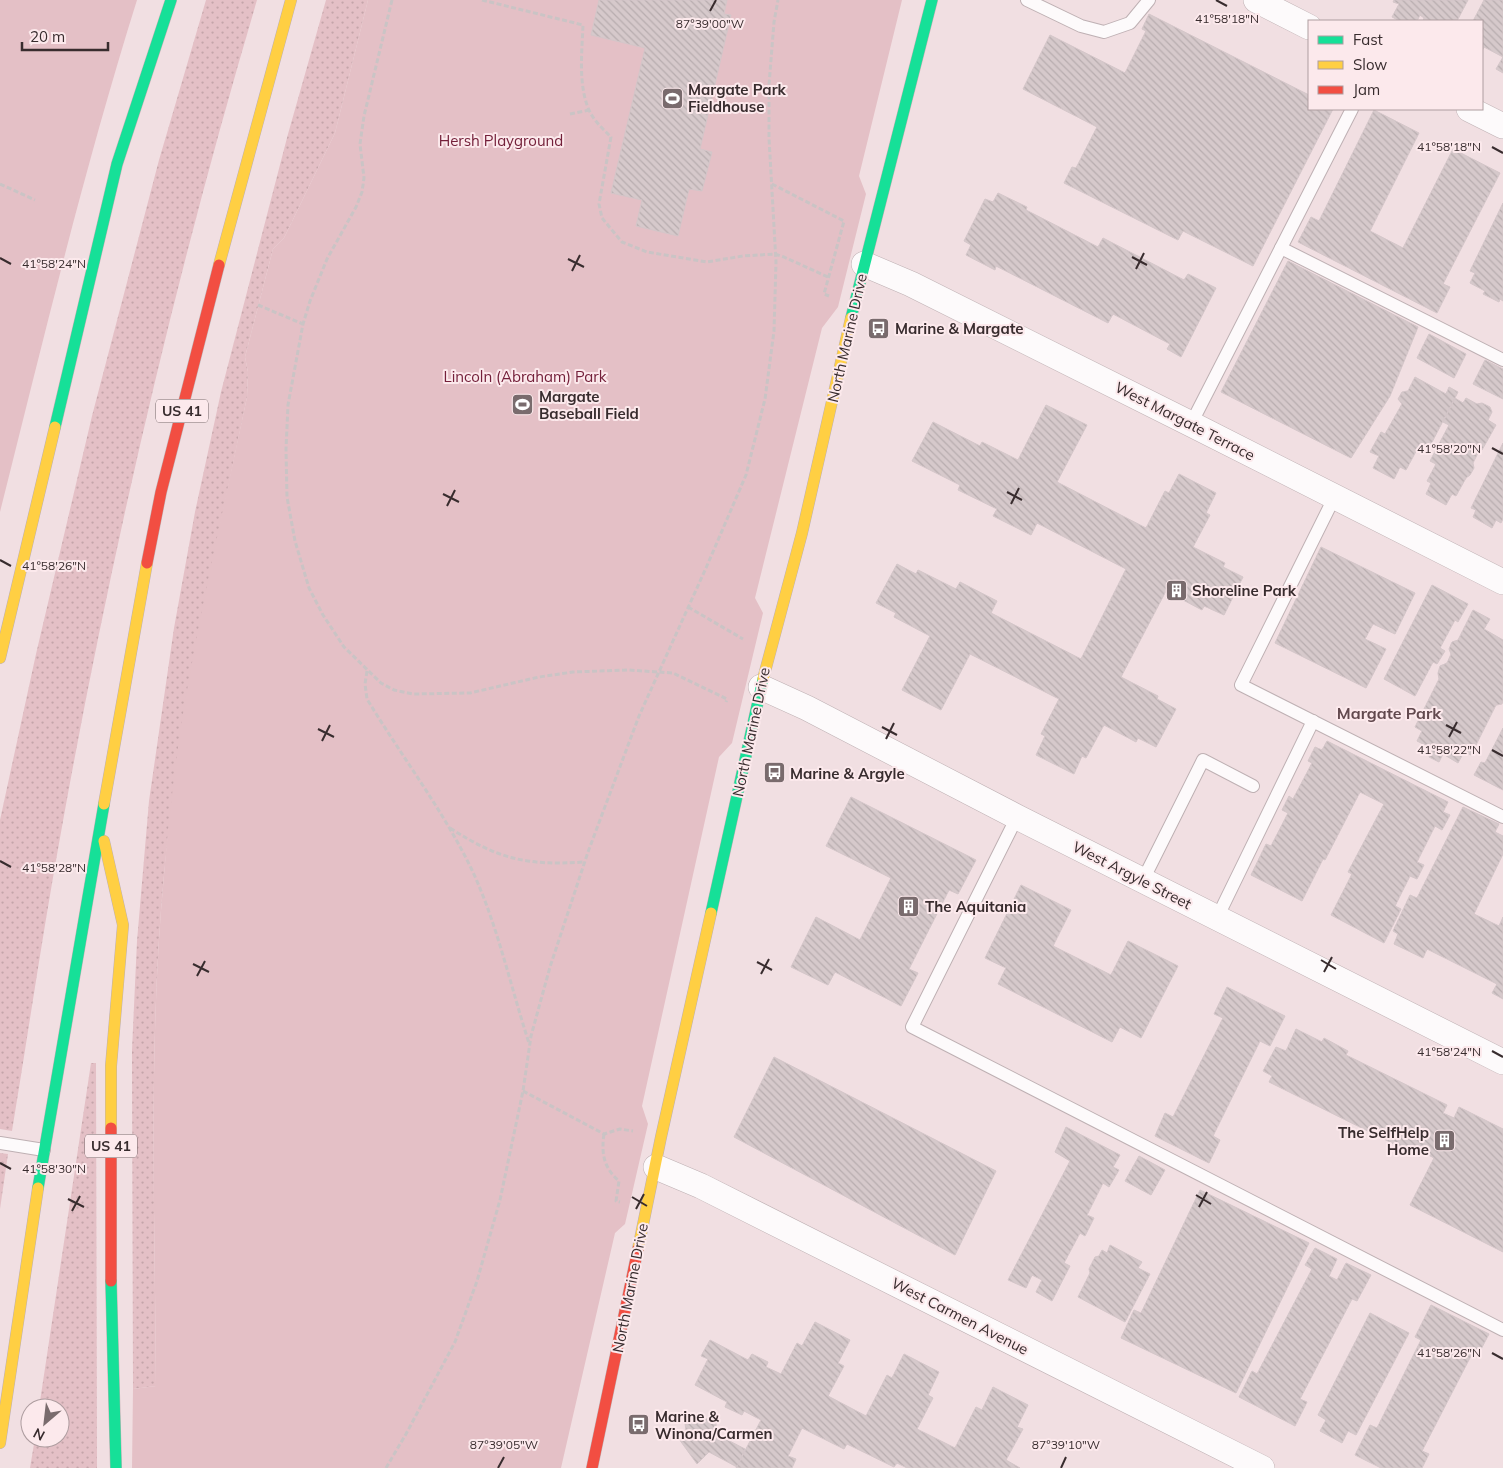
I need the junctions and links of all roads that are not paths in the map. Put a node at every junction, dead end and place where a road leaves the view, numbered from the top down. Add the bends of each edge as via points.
1 (171, 0) edge
2 (291, 0) edge
3 (932, 0) edge
4 (1027, 0) edge
5 (1149, 0) edge
6 (1256, 0) edge
7 (1308, 26) edge
8 (1351, 110) edge
9 (1471, 110) edge
10 (1503, 126) edge
11 (1280, 248) junction
12 (864, 264) junction
13 (1503, 360) edge
14 (1191, 424) junction
15 (1335, 496) junction
16 (1503, 582) edge
17 (0, 658) edge
18 (761, 687) junction
19 (1313, 721) junction
20 (1252, 786) dead end
21 (1017, 817) junction
22 (1503, 817) edge
23 (101, 827) junction
24 (1143, 880) junction
25 (1217, 918) junction
26 (1503, 1062) edge
27 (0, 1143) edge
28 (44, 1150) junction
29 (656, 1167) junction
30 (1503, 1330) edge
31 (0, 1443) edge
32 (116, 1468) edge
33 (592, 1468) edge
34 (1262, 1468) edge

1 - 17 main road via 117,164
2 - 23 main road, US 41 via 234,205 161,492
3 - 12 main road, North Marine Drive
4 - 5 lane via 1080,26 1104,32 1130,23
6 - 7 street
8 - 11 lane
9 - 10 street
11 - 13 lane
11 - 14 lane
12 - 14 street, West Margate Terrace
12 - 18 main road, North Marine Drive via 802,533
14 - 15 street, West Margate Terrace
15 - 16 street, West Margate Terrace
15 - 19 lane via 1240,685
18 - 21 street, West Argyle Street
18 - 29 main road, North Marine Drive
19 - 22 lane
19 - 25 lane
20 - 24 lane via 1203,760
21 - 24 street, West Argyle Street
21 - 30 lane via 912,1027
23 - 28 main road
23 - 32 main road, US 41 via 123,925 111,1066 111,1298
24 - 25 street, West Argyle Street
25 - 26 street, West Argyle Street
27 - 28 lane
28 - 31 main road
29 - 33 main road, North Marine Drive
29 - 34 street, West Carmen Avenue via 710,1191

